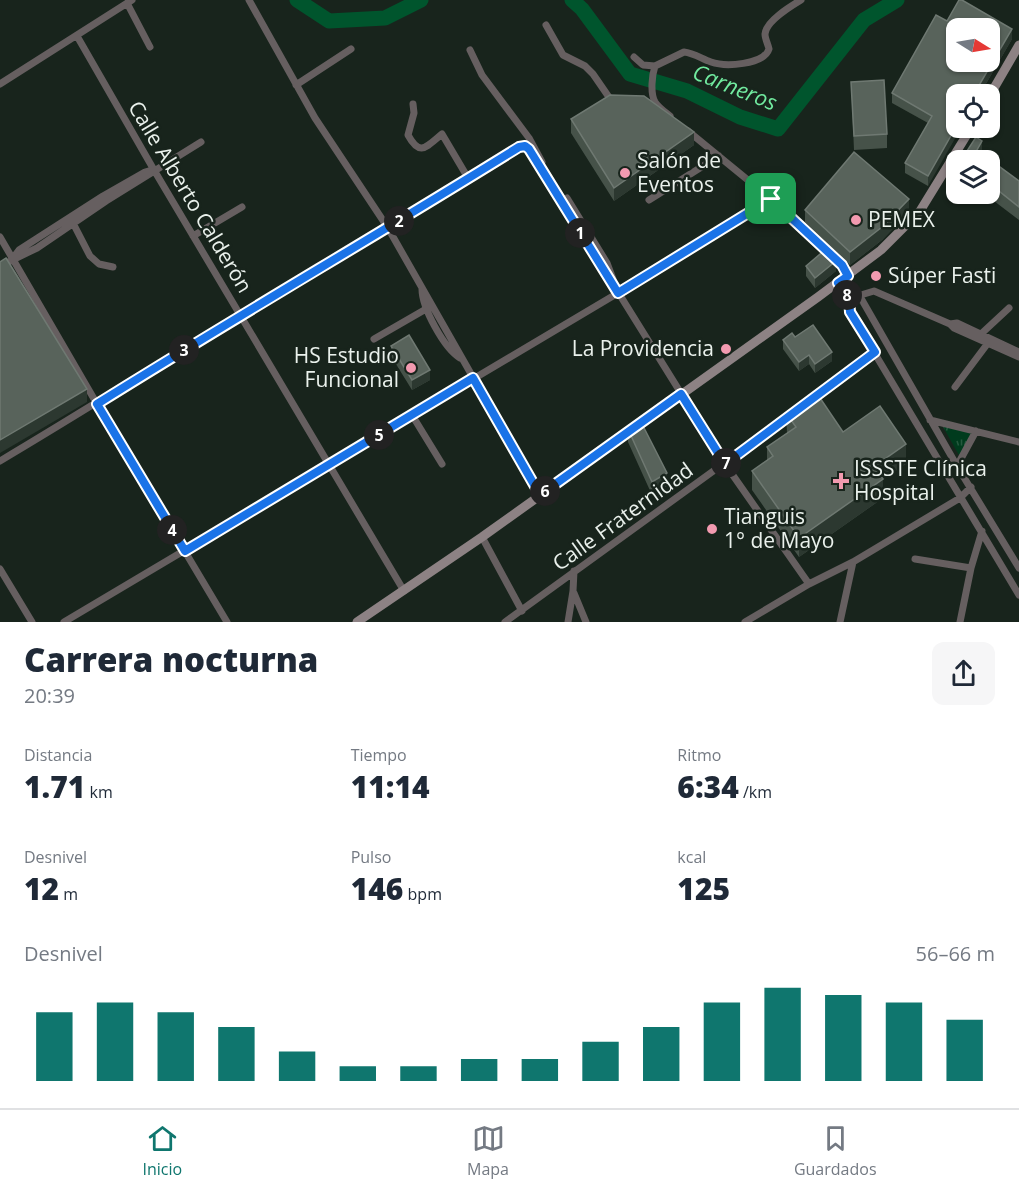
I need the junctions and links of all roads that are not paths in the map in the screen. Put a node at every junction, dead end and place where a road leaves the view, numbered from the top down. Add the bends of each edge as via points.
1 (249, 0) edge
2 (801, 0) edge
3 (130, 2) edge
4 (546, 25) dead end
5 (77, 36) junction
6 (1019, 45) edge
7 (150, 47) dead end
8 (351, 49) dead end
9 (470, 50) dead end
10 (634, 57) dead end
11 (654, 68) junction
12 (0, 84) edge
13 (996, 84) edge
14 (296, 85) junction
15 (623, 103) edge
16 (413, 104) dead end
17 (645, 104) edge
18 (656, 104) junction
19 (674, 119) edge
20 (683, 127) edge
21 (965, 138) edge
22 (201, 142) dead end
23 (719, 156) junction
24 (154, 170) junction
25 (468, 178) junction
26 (546, 179) junction
27 (567, 198) dead end
28 (771, 199) junction
29 (649, 200) dead end
30 (242, 207) dead end
31 (73, 223) junction
32 (388, 228) junction
33 (193, 236) junction
34 (0, 237) edge
35 (13, 258) junction
36 (0, 266) edge
37 (113, 267) dead end
38 (848, 276) junction
39 (838, 283) junction
40 (422, 286) junction
41 (618, 293) junction
42 (849, 298) junction
43 (1009, 308) dead end
44 (426, 309) junction
45 (240, 315) junction
46 (950, 324) junction
47 (981, 334) junction
48 (374, 339) dead end
49 (988, 344) junction
50 (875, 352) junction
51 (1019, 352) edge
52 (1019, 357) edge
53 (462, 359) junction
54 (473, 378) junction
55 (955, 387) dead end
56 (681, 394) junction
57 (97, 404) junction
58 (412, 415) junction
59 (930, 420) junction
60 (976, 431) junction
61 (1019, 442) edge
62 (0, 461) edge
63 (442, 464) dead end
64 (725, 464) junction
65 (330, 465) junction
66 (957, 466) junction
67 (971, 487) junction
68 (540, 495) junction
69 (960, 498) junction
70 (982, 531) junction
71 (482, 537) junction
72 (185, 551) junction
73 (915, 559) dead end
74 (853, 562) junction
75 (971, 568) junction
76 (1019, 568) edge
77 (0, 569) edge
78 (574, 571) junction
79 (809, 584) junction
80 (404, 591) junction
81 (573, 591) junction
82 (1019, 596) edge
83 (522, 611) junction
84 (32, 622) edge
85 (64, 622) edge
86 (227, 622) edge
87 (357, 622) edge
88 (505, 622) edge
89 (568, 622) edge
90 (586, 622) edge
91 (745, 622) edge
92 (840, 622) edge
93 (960, 622) edge

1 - 14 street
2 - 11 street via 767,27 769,49 764,57 721,65 684,52
3 - 5 street
3 - 7 street
4 - 15 street via 563,55 585,66 612,103
5 - 12 street
5 - 24 street, Calle Alberto Calderón
6 - 13 main road
8 - 14 street
9 - 26 street via 482,75 529,138
10 - 11 street
11 - 18 street
14 - 32 street
16 - 25 street via 408,135 414,147 424,148 442,134
17 - 18 street
18 - 19 street
20 - 23 street
21 - 38 main road via 920,211
22 - 24 street
23 - 28 street
23 - 29 street
24 - 31 street
24 - 33 street, Calle Alberto Calderón
24 - 35 street via 103,196
25 - 26 street via 525,146
25 - 32 street
26 - 41 street
27 - 41 street via 607,263
28 - 38 street via 842,265
28 - 41 street
30 - 33 street
31 - 35 street via 37,248
31 - 37 street via 90,256 99,264
32 - 40 street
32 - 45 street
33 - 45 street, Calle Alberto Calderón
34 - 35 street
35 - 36 street
35 - 57 street
38 - 39 main road
39 - 42 street
39 - 56 main road
40 - 44 street
40 - 53 street
41 - 54 street
41 - 56 street
42 - 46 street via 874,291
42 - 50 street via 850,312
42 - 59 street via 862,300
43 - 47 street
44 - 48 street
44 - 53 street via 452,353
45 - 57 street
45 - 65 street, Calle Alberto Calderón
46 - 47 street
46 - 49 street
47 - 51 street
49 - 52 street
49 - 55 street
50 - 64 street, Calle Fraternidad
50 - 69 street
53 - 54 street
54 - 58 street
54 - 68 street
56 - 64 street
56 - 68 main road
57 - 62 street
57 - 72 street
58 - 63 street
58 - 65 street
59 - 60 street
59 - 66 street
60 - 61 street
60 - 66 street
64 - 78 street, Calle Fraternidad
64 - 79 street
65 - 72 street
65 - 80 street, Calle Alberto Calderón
66 - 67 street
67 - 69 street
67 - 76 street
68 - 71 main road
69 - 70 street
69 - 74 street
70 - 75 street
70 - 82 street
71 - 80 main road
71 - 83 street
72 - 85 street
72 - 86 street
73 - 75 street
74 - 79 street
74 - 92 street
75 - 93 street
77 - 84 street
78 - 81 street
78 - 83 street, Calle Fraternidad
79 - 91 street
80 - 87 main road
81 - 89 street
81 - 90 street
83 - 88 street, Calle Fraternidad

